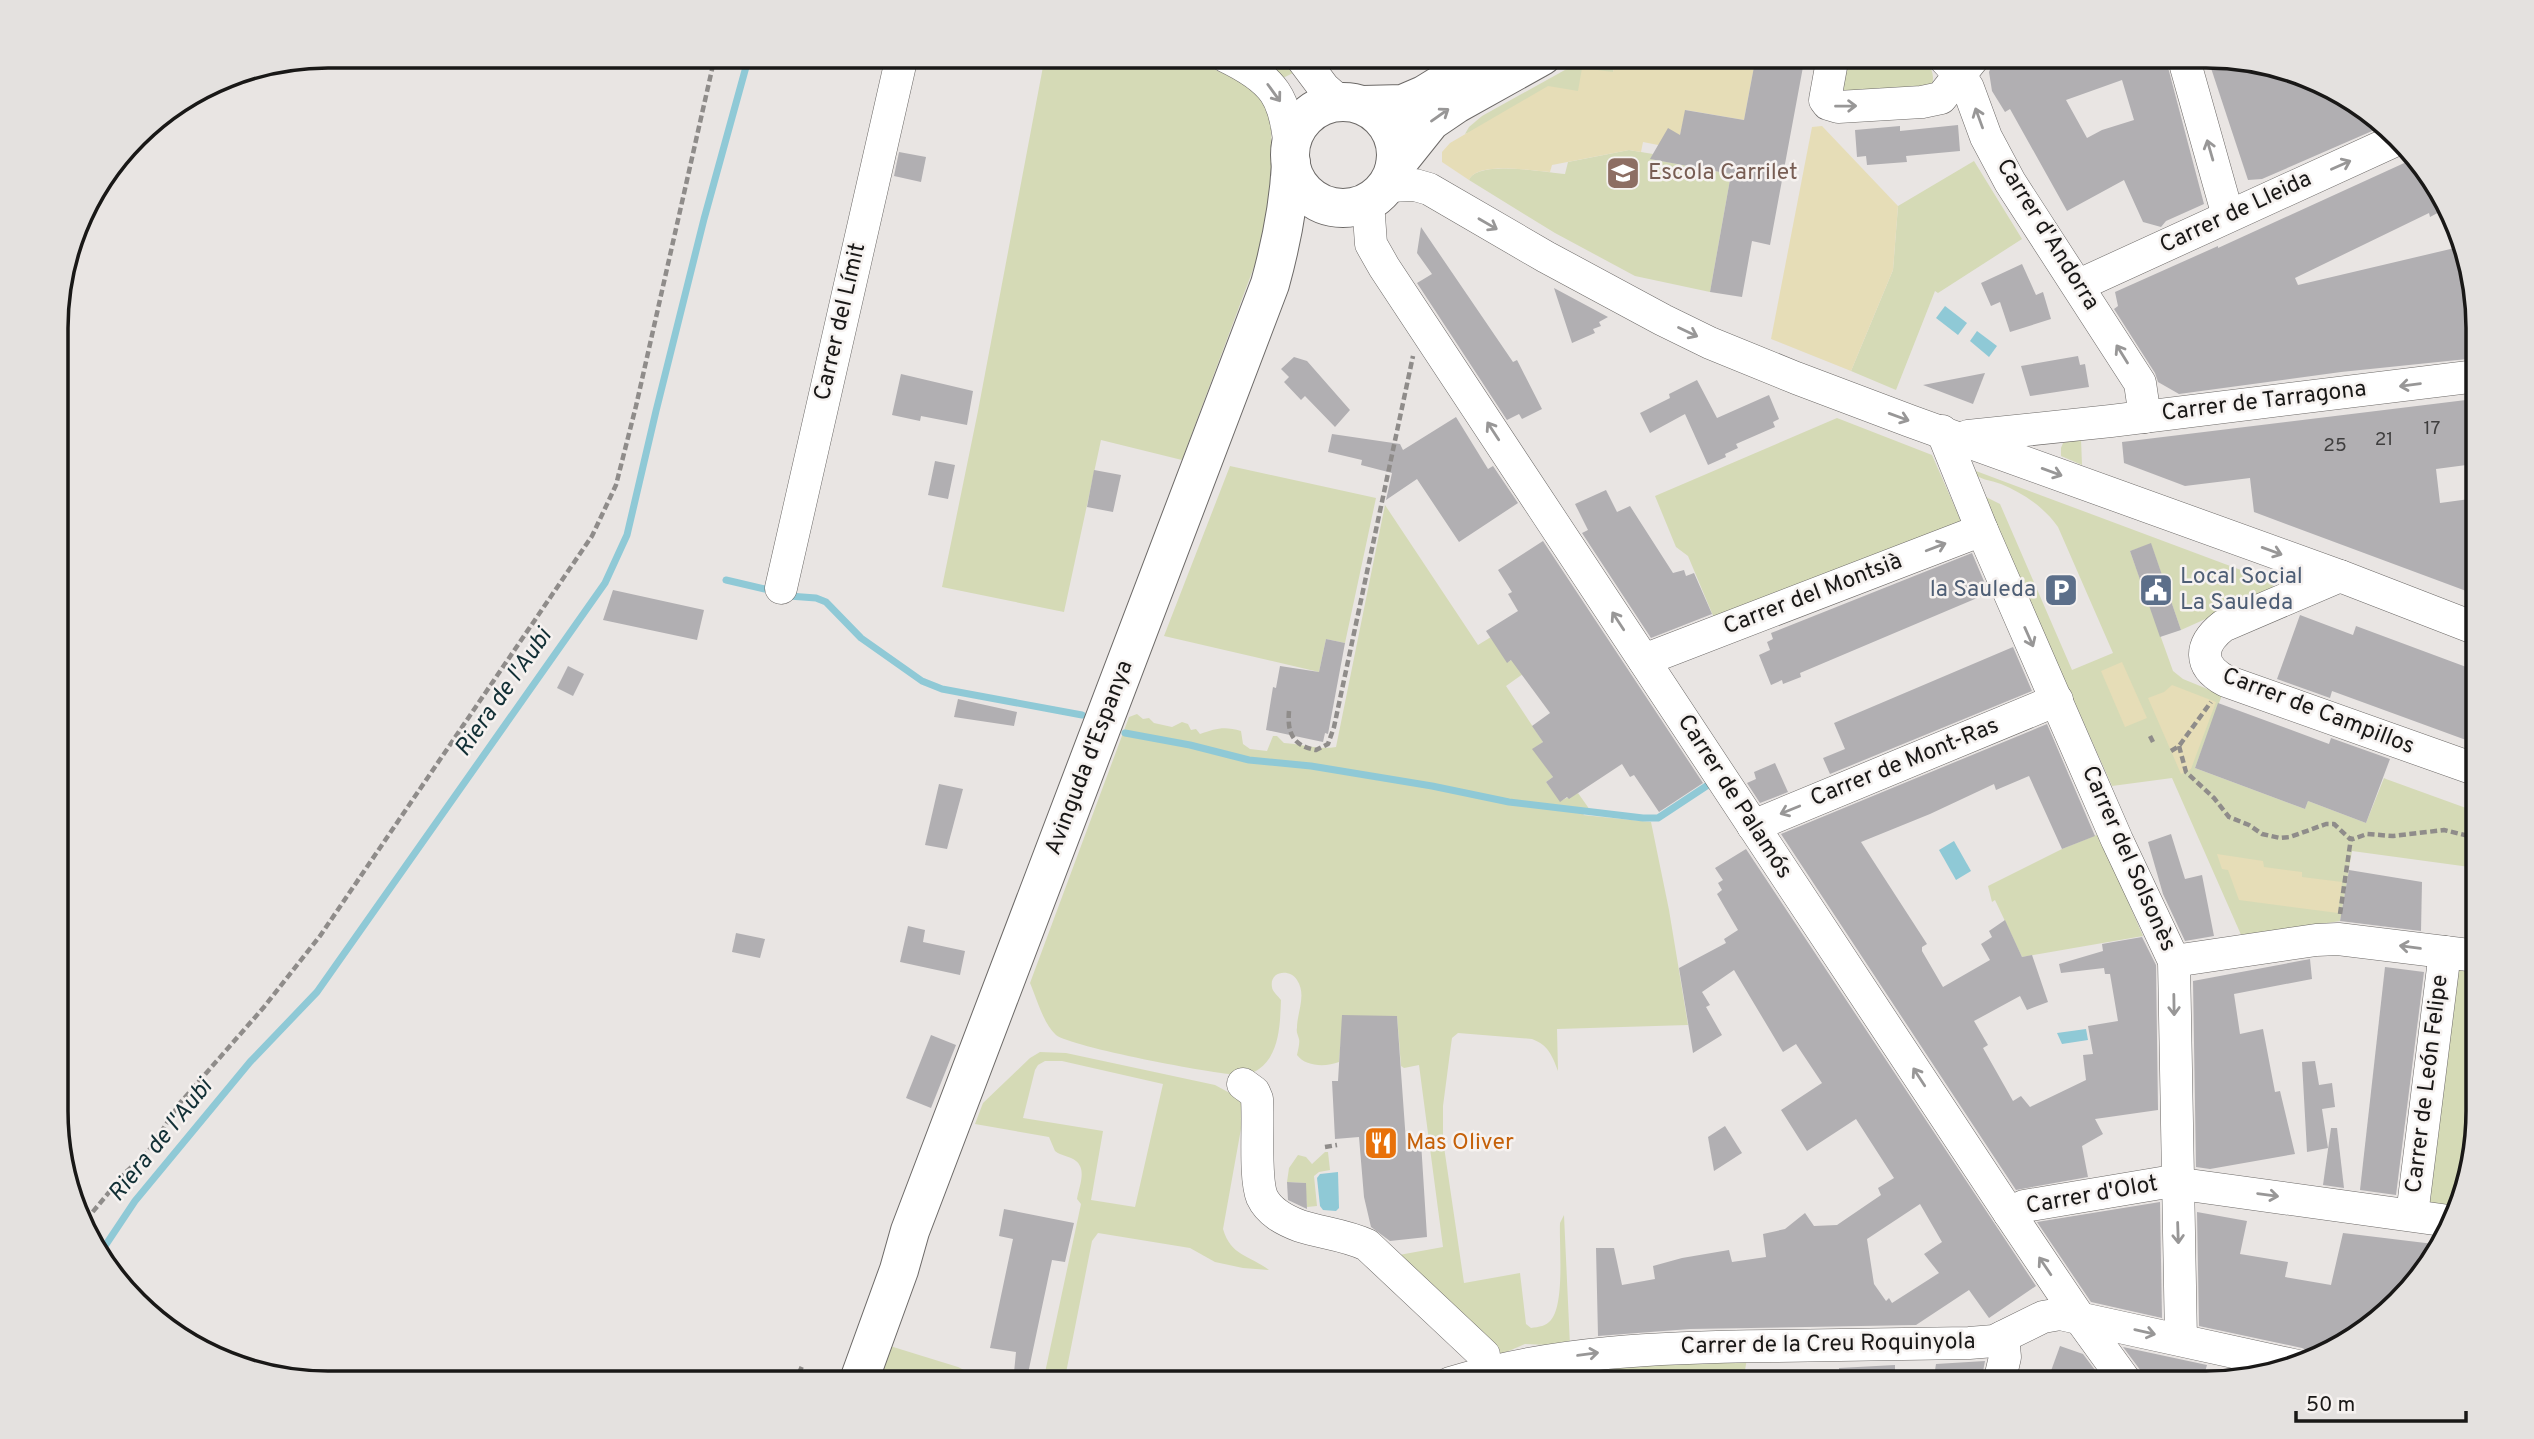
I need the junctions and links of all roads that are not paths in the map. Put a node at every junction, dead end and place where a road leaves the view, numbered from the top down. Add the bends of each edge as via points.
1 (899, 68) edge
2 (1244, 68) edge
3 (1312, 68) edge
4 (1469, 68) edge
5 (1520, 68) edge
6 (1831, 68) edge
7 (1956, 68) edge
8 (1961, 68) edge
9 (2186, 68) edge
10 (1342, 98) junction
11 (2388, 144) edge
12 (1290, 157) junction
13 (1375, 190) junction
14 (2228, 216) junction
15 (1270, 284) junction
16 (2079, 285) junction
17 (2466, 377) edge
18 (2145, 417) junction
19 (2051, 428) junction
20 (1945, 440) junction
21 (1998, 452) junction
22 (1982, 530) junction
23 (2340, 576) junction
24 (780, 587) dead end
25 (2466, 625) edge
26 (1644, 660) junction
27 (2057, 700) junction
28 (2466, 766) edge
29 (1754, 826) junction
30 (2445, 952) junction
31 (2466, 955) edge
32 (2174, 961) junction
33 (1243, 1084) dead end
34 (2176, 1183) junction
35 (2008, 1213) junction
36 (2412, 1215) junction
37 (2441, 1220) edge
38 (909, 1231) junction
39 (2079, 1317) junction
40 (2003, 1337) junction
41 (2181, 1340) junction
42 (2276, 1361) edge
43 (1496, 1369) edge
44 (847, 1371) edge
45 (863, 1371) edge
46 (2002, 1371) edge
47 (2118, 1371) edge

1 - 24 street, Carrer del Límit
2 -> 12 street via 1264,80 1283,106
3 - 10 street
4 - 10 main road via 1403,104
13 -> 5 main road, Avinguda d'Espanya via 1431,121
6 -> 7 street via 1825,100 1838,107 1934,100 1946,93
16 -> 8 street, Carrer d'Andorra via 2010,182 1986,137
14 -> 9 street
10 - 12 main road via 1306,117 1293,136
10 - 13 main road via 1383,119 1392,133 1396,149
14 -> 11 street, Carrer de Lleida
12 - 13 main road via 1296,179 1312,198 1327,205
12 - 15 main road, Avinguda d'Espanya via 1287,209
13 - 15 main road, Avinguda d'Espanya via 1321,225 1299,245
13 -> 20 street via 1415,185 1429,189 1710,343
26 -> 13 street, Carrer de Palamós via 1371,244
14 - 16 street, Carrer de Lleida
15 - 38 main road, Avinguda d'Espanya
18 -> 16 street, Carrer d'Andorra via 2140,383
17 -> 18 street, Carrer de Tarragona
18 - 19 street, Carrer de Tarragona
19 - 20 street, Carrer de Tarragona
19 - 21 street, Carrer de Tarragona via 1996,442
20 - 21 street
20 - 22 street, Carrer del Solsonès
21 -> 23 street
26 -> 22 street, Carrer del Montsià
22 -> 27 street, Carrer del Solsonès
23 - 25 street
23 - 28 street, Carrer de Campillos via 2223,626 2205,647 2210,669 2226,681
26 - 29 street, Carrer de Palamós
27 -> 29 street, Carrer de Mont-Ras
27 - 32 street, Carrer del Solsonès
35 -> 29 street, Carrer de Palamós
30 - 31 street
30 -> 32 street via 2316,940
30 - 36 street, Carrer de León Felipe
32 -> 34 street, Carrer del Solsonès
33 - 43 street via 1256,1099 1259,1181 1272,1211 1298,1225 1367,1245
34 - 35 street, Carrer d'Olot via 2024,1206
34 -> 36 street, Carrer d'Olot
34 -> 41 street, Carrer del Solsonès
39 -> 35 street, Carrer de Palamós
36 - 37 street, Carrer d'Olot
38 - 44 main road, Avinguda d'Espanya via 881,1284
38 - 45 main road, Avinguda d'Espanya
39 - 40 street, Carrer de la Creu Roquinyola via 2060,1314 2043,1318
39 -> 41 street, Carrer de la Creu Roquinyola
39 - 47 street, Carrer de Palamós
43 -> 40 street, Carrer de la Creu Roquinyola via 1593,1353 1969,1343
40 - 46 street
41 - 42 street, Carrer de la Creu Roquinyola

